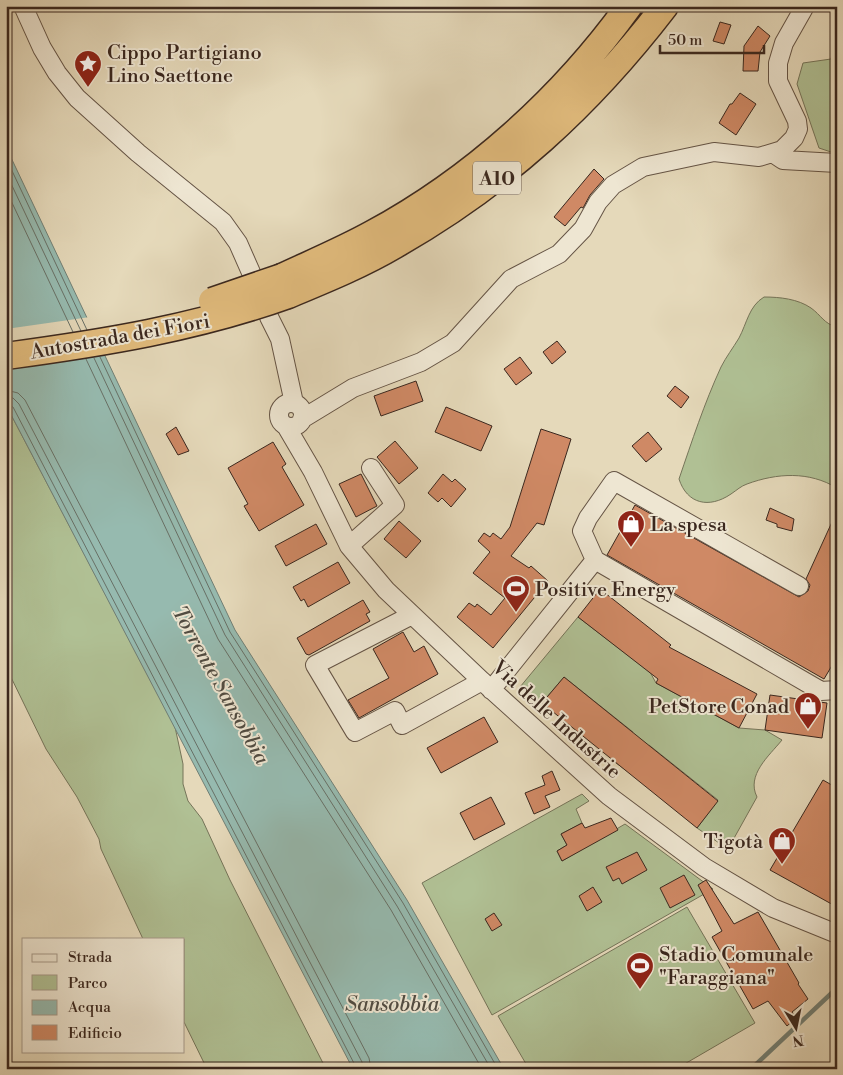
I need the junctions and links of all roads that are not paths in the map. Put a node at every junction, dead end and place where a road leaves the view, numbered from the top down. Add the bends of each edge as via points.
1 (23, 6) edge
2 (629, 6) edge
3 (665, 6) edge
4 (805, 6) edge
5 (774, 154) junction
6 (837, 163) edge
7 (253, 277) dead end
8 (285, 286) junction
9 (271, 321) dead end
10 (6, 339) edge
11 (6, 356) edge
12 (294, 413) junction
13 (372, 468) dead end
14 (350, 546) junction
15 (595, 560) junction
16 (799, 586) dead end
17 (412, 614) junction
18 (487, 686) junction
19 (836, 691) edge
20 (837, 934) edge

1 - 7 street via 42,48 77,98 223,222 238,243
2 - 8 highway, Autostrada dei Fiori / A10 via 592,53 509,138 422,204
3 - 8 highway, Autostrada dei Fiori / A10 via 594,92 512,167 456,208 393,246
4 - 5 street via 784,43 778,63 778,82 798,129 789,144
5 - 6 street via 783,160
5 - 12 street via 759,157 714,152 643,167 613,185 598,202 583,229 560,254 511,279 453,343 421,362
8 - 10 highway, Autostrada dei Fiori / A10, bridge via 144,318
8 - 11 highway, Autostrada dei Fiori / A10, bridge via 228,315 153,334
9 - 12 street, Via delle Industrie via 280,339
12 - 14 street, Via delle Industrie via 311,468
13 - 14 street via 395,505
14 - 17 street, Via delle Industrie via 386,590
15 - 16 street via 582,530 614,481
15 - 18 street
15 - 19 street via 821,692
17 - 18 street, Via delle Industrie
17 - 18 street via 316,665 355,732 395,711 402,725
18 - 20 street, Via delle Industrie via 609,796 704,867 773,908

